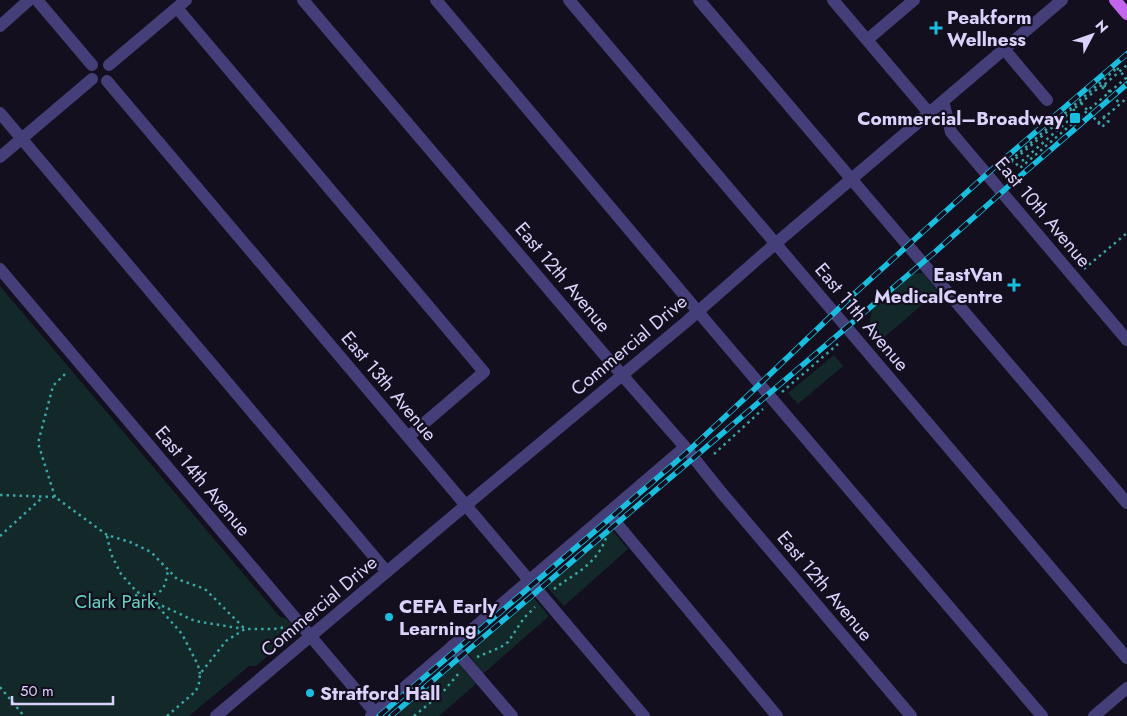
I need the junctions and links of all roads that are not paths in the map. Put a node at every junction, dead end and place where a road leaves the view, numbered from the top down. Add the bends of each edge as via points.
1 (29, 0) edge
2 (37, 0) edge
3 (303, 0) edge
4 (436, 0) edge
5 (568, 0) edge
6 (699, 0) edge
7 (833, 0) edge
8 (914, 0) edge
9 (1062, 0) edge
10 (1115, 0) edge
11 (181, 4) edge
12 (1127, 14) edge
13 (0, 26) edge
14 (867, 40) junction
15 (1004, 49) junction
16 (92, 65) junction
17 (109, 65) junction
18 (92, 79) junction
19 (107, 81) junction
20 (1047, 100) dead end
21 (943, 101) junction
22 (0, 113) edge
23 (929, 113) junction
24 (22, 139) junction
25 (0, 157) edge
26 (851, 178) junction
27 (775, 244) junction
28 (0, 270) edge
29 (698, 312) junction
30 (1127, 340) edge
31 (622, 375) junction
32 (408, 437) junction
33 (685, 447) junction
34 (1127, 503) edge
35 (465, 506) junction
36 (609, 515) junction
37 (388, 572) junction
38 (529, 581) junction
39 (310, 637) junction
40 (452, 646) junction
41 (1127, 658) edge
42 (1127, 688) edge
43 (374, 715) edge
44 (216, 716) edge
45 (512, 716) edge
46 (644, 716) edge
47 (777, 716) edge
48 (911, 716) edge
49 (1042, 716) edge
50 (1094, 716) edge

1 - 13 street
2 - 16 street
3 - 31 street, East 12th Avenue
4 - 29 street
5 - 27 street, East 11th Avenue
6 - 26 street
7 - 14 street
8 - 14 street
9 - 15 street, Commercial Drive
10 - 12 main road
11 - 17 street
11 - 32 street via 484,372
14 - 23 street
15 - 20 street
15 - 21 street, Commercial Drive
16 - 17 street via 101,61
16 - 18 street
17 - 19 street via 111,74
18 - 19 street via 99,83
18 - 24 street
19 - 32 street, East 13th Avenue
21 - 23 street, Commercial Drive
21 - 30 street, East 10th Avenue via 950,132
22 - 24 street
23 - 26 street, Commercial Drive
24 - 25 street
24 - 37 street
26 - 27 street, Commercial Drive
26 - 34 street
27 - 29 street, Commercial Drive
27 - 41 street, East 11th Avenue
28 - 39 street, East 14th Avenue
29 - 31 street, Commercial Drive
29 - 49 street
31 - 33 street, East 12th Avenue
31 - 35 street, Commercial Drive
32 - 35 street, East 13th Avenue
33 - 36 street
33 - 48 street, East 12th Avenue
35 - 37 street, Commercial Drive
35 - 38 street, East 13th Avenue
36 - 38 street
36 - 47 street
37 - 39 street, Commercial Drive
38 - 40 street
38 - 46 street, East 13th Avenue
39 - 43 street, East 14th Avenue
39 - 44 street, Commercial Drive
40 - 43 street
40 - 45 street
42 - 50 street

